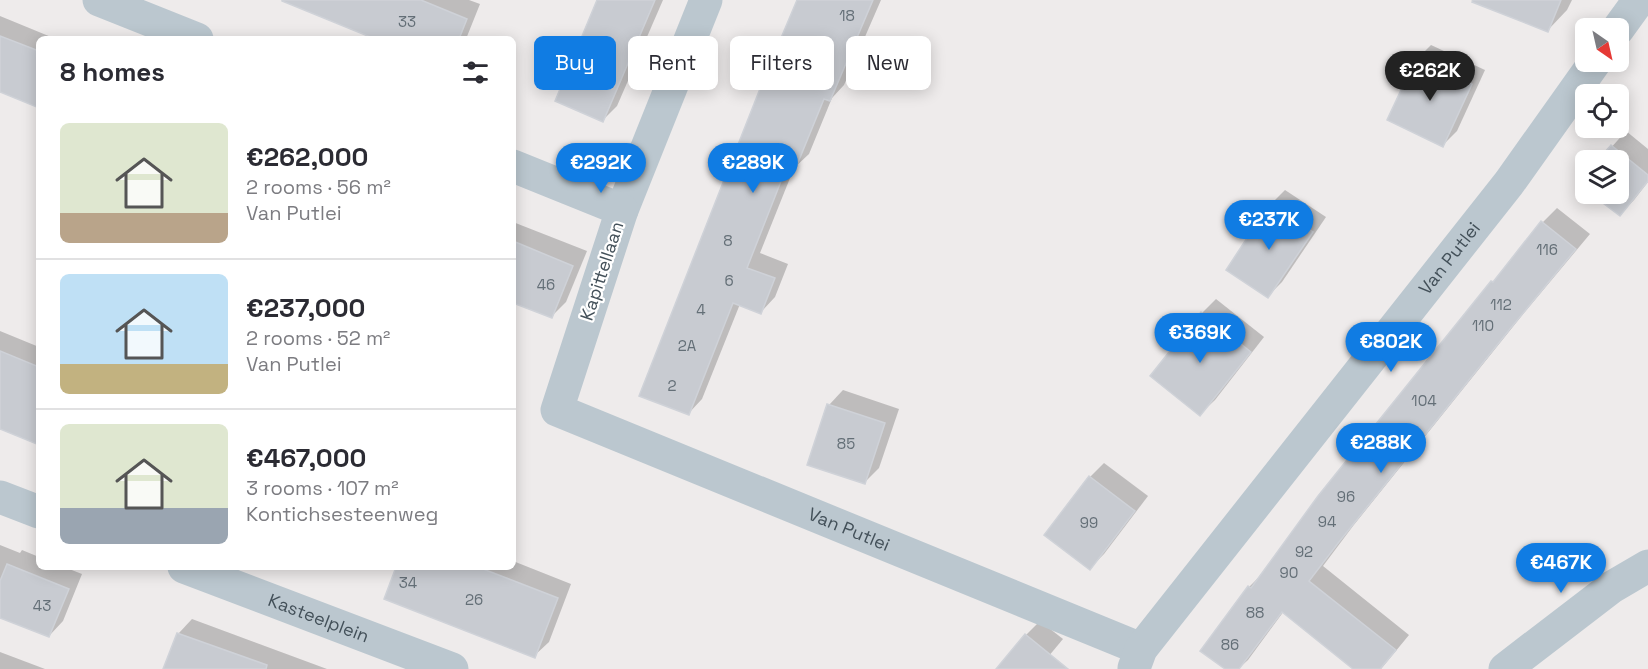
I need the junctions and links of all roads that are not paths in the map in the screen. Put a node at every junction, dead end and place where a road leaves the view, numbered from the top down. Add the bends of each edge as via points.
1 (99, 0) edge
2 (706, 0) edge
3 (1639, 0) edge
4 (1626, 18) edge
5 (189, 36) edge
6 (1588, 72) edge
7 (516, 167) edge
8 (622, 210) junction
9 (557, 411) joint
10 (0, 497) edge
11 (36, 511) edge
12 (1648, 566) edge
13 (192, 570) edge
14 (1137, 659) edge
15 (452, 669) edge
16 (1505, 669) edge

1 - 5 street
2 - 8 street, Kapittellaan
3 - 4 street
6 - 14 street, Van Putlei via 1509,183
7 - 8 street
8 - 9 street, Kapittellaan
9 - 14 street, Van Putlei
10 - 11 street
12 - 16 street via 1612,587
13 - 15 street, Kasteelplein

